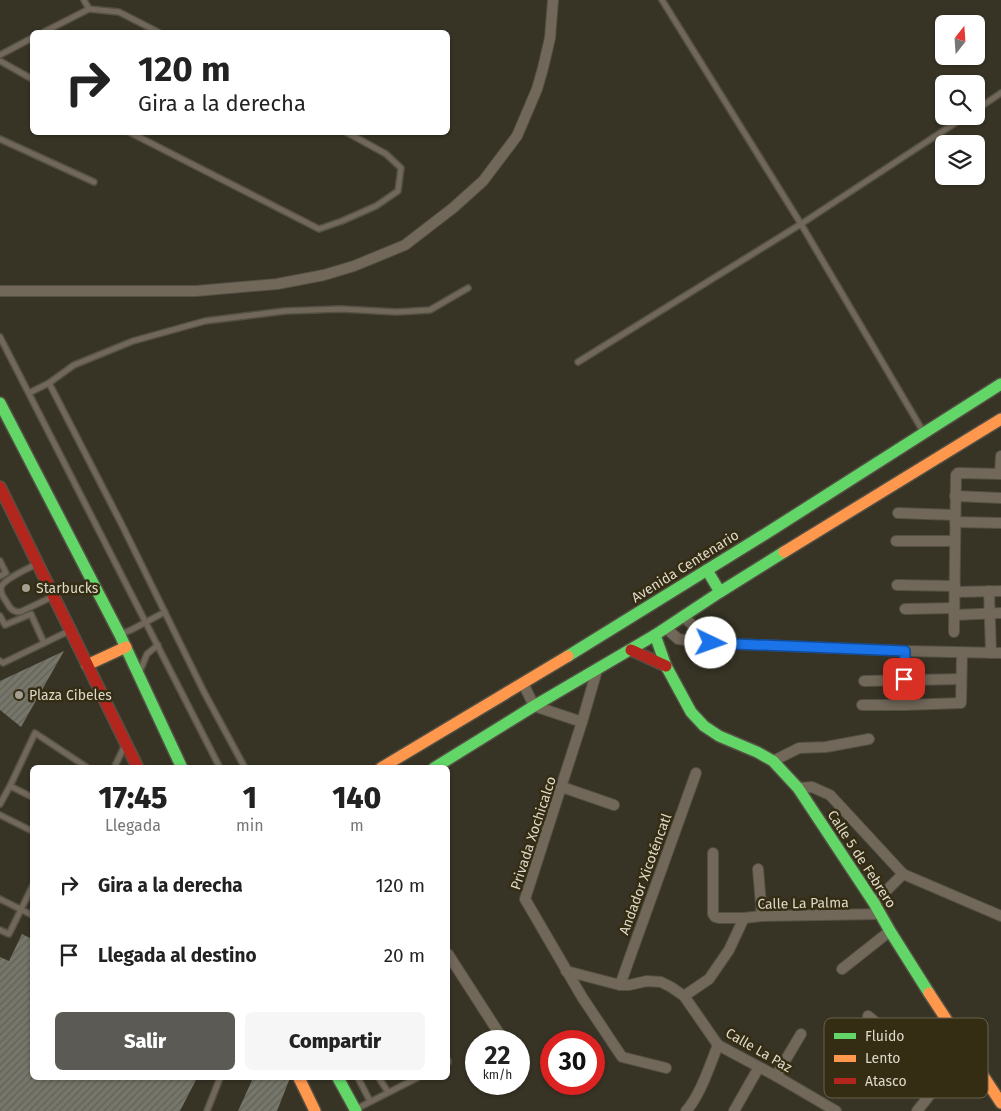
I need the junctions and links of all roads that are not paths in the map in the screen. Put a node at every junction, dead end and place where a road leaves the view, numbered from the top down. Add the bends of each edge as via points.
1 (84, 0) edge
2 (553, 0) edge
3 (662, 0) edge
4 (89, 9) junction
5 (48, 30) edge
6 (154, 30) edge
7 (30, 39) edge
8 (0, 56) edge
9 (0, 61) edge
10 (30, 78) edge
11 (1001, 93) edge
12 (985, 104) edge
13 (952, 125) edge
14 (135, 135) edge
15 (351, 135) edge
16 (0, 139) edge
17 (94, 182) dead end
18 (801, 224) junction
19 (468, 288) dead end
20 (0, 291) edge
21 (0, 337) edge
22 (578, 362) dead end
23 (49, 383) junction
24 (1001, 384) edge
25 (29, 393) junction
26 (0, 403) edge
27 (1001, 419) edge
28 (924, 434) junction
29 (1001, 456) edge
30 (1001, 474) edge
31 (0, 487) edge
32 (956, 496) junction
33 (1001, 498) edge
34 (898, 513) dead end
35 (955, 518) junction
36 (1001, 523) edge
37 (955, 540) junction
38 (896, 541) dead end
39 (0, 561) edge
40 (37, 563) junction
41 (707, 570) junction
42 (0, 576) edge
43 (897, 585) dead end
44 (955, 589) junction
45 (989, 591) junction
46 (720, 592) junction
47 (1001, 592) edge
48 (53, 596) junction
49 (905, 609) dead end
50 (165, 612) junction
51 (954, 612) junction
52 (1001, 613) edge
53 (989, 614) junction
54 (0, 616) edge
55 (684, 616) junction
56 (146, 622) junction
57 (666, 628) junction
58 (70, 631) junction
59 (954, 632) dead end
60 (120, 634) junction
61 (655, 635) junction
62 (44, 643) junction
63 (711, 643) junction
64 (158, 645) junction
65 (126, 647) junction
66 (631, 650) junction
67 (905, 651) junction
68 (962, 653) junction
69 (996, 653) edge
70 (0, 661) edge
71 (87, 665) junction
72 (666, 666) junction
73 (597, 670) junction
74 (139, 674) junction
75 (904, 679) junction
76 (961, 679) junction
77 (864, 681) dead end
78 (524, 683) junction
79 (862, 705) dead end
80 (905, 705) junction
81 (534, 706) junction
82 (582, 722) junction
83 (869, 739) dead end
84 (126, 744) junction
85 (773, 761) junction
86 (83, 765) edge
87 (116, 765) edge
88 (136, 765) edge
89 (181, 765) edge
90 (218, 765) edge
91 (243, 765) edge
92 (386, 765) edge
93 (439, 765) edge
94 (696, 773) dead end
95 (10, 786) junction
96 (562, 787) junction
97 (798, 788) junction
98 (30, 796) edge
99 (0, 804) edge
100 (614, 805) dead end
101 (0, 815) edge
102 (30, 831) edge
103 (713, 853) dead end
104 (758, 869) dead end
105 (903, 874) junction
106 (30, 891) edge
107 (0, 899) edge
108 (874, 903) junction
109 (21, 910) junction
110 (30, 914) edge
111 (881, 914) junction
112 (762, 916) junction
113 (1001, 916) edge
114 (744, 918) junction
115 (0, 930) edge
116 (890, 931) junction
117 (450, 962) edge
118 (842, 969) dead end
119 (566, 971) junction
120 (620, 985) junction
121 (684, 996) junction
122 (868, 1016) dead end
123 (870, 1018) edge
124 (945, 1018) edge
125 (496, 1030) edge
126 (801, 1034) dead end
127 (718, 1046) junction
128 (759, 1066) junction
129 (666, 1068) dead end
130 (776, 1076) junction
131 (219, 1080) edge
132 (300, 1080) edge
133 (339, 1080) edge
134 (359, 1080) edge
135 (381, 1080) edge
136 (413, 1080) edge
137 (988, 1084) edge
138 (388, 1092) junction
139 (927, 1098) edge
140 (370, 1101) junction
141 (1001, 1103) edge
142 (830, 1109) edge
143 (355, 1110) edge
144 (207, 1111) edge
145 (315, 1111) edge
146 (686, 1111) edge
147 (734, 1111) edge
148 (917, 1111) edge

1 - 4 lane
2 - 20 street via 544,68 517,136 483,181 405,244 354,266 278,284 196,291
3 - 18 lane
4 - 5 lane
4 - 6 lane via 120,12
7 - 8 lane
9 - 10 lane
11 - 12 lane
13 - 18 lane
14 - 15 lane via 319,229 376,206 398,191 401,168 386,154
16 - 17 lane
18 - 22 lane
18 - 28 lane
19 - 23 lane via 430,310 397,312 341,308 205,321 134,341 74,365
21 - 25 lane
23 - 25 lane
23 - 50 lane
24 - 28 street, Avenida Centenario
25 - 56 lane
26 - 60 street
27 - 46 street
28 - 41 street, Avenida Centenario
29 - 30 street
30 - 32 street via 957,474
31 - 40 street
32 - 33 street
32 - 35 street
34 - 35 street
35 - 36 street
35 - 37 street
37 - 38 street
37 - 44 street
39 - 42 lane via 6,573
40 - 48 street
40 - 48 lane via 4,582 0,592 15,612
41 - 46 street
41 - 78 street, Avenida Centenario
43 - 44 street
44 - 45 street
44 - 51 street
45 - 47 street
45 - 53 street
46 - 55 street
48 - 58 street
49 - 51 street
50 - 56 lane
50 - 91 lane
51 - 53 street
51 - 59 street
52 - 53 street
53 - 69 street
54 - 62 lane via 5,625 31,614
55 - 57 street
55 - 63 street
56 - 60 lane
56 - 64 lane
57 - 61 street
57 - 63 street via 678,640
58 - 62 lane
58 - 71 street
60 - 65 street
61 - 66 street
61 - 72 street, Calle 5 de Febrero
62 - 70 lane via 3,663
63 - 67 street
64 - 74 lane via 147,654
64 - 90 lane
65 - 71 street
65 - 74 street
66 - 72 street
66 - 73 street
67 - 68 street
67 - 75 street
68 - 69 street
68 - 76 street
71 - 84 street
72 - 85 street, Calle 5 de Febrero via 691,712 704,726
73 - 81 street
73 - 82 street, Privada Xochicalco
74 - 89 street
75 - 76 street
75 - 77 street
75 - 80 street
76 - 80 street via 961,703
78 - 81 street
78 - 92 street, Avenida Centenario
79 - 80 street
81 - 82 street
81 - 93 street
82 - 96 street, Privada Xochicalco
83 - 85 street via 799,748
84 - 87 lane
84 - 88 street
85 - 97 street, Calle 5 de Febrero
86 - 95 lane via 35,733
94 - 120 street, Andador Xicoténcatl
95 - 98 lane
95 - 99 lane
96 - 100 street
96 - 119 street, Privada Xochicalco via 525,899
97 - 105 street via 812,787 830,795
97 - 108 street, Calle 5 de Febrero
101 - 102 lane
103 - 114 street via 713,914 719,918
104 - 112 street
105 - 108 street
105 - 113 street
106 - 109 lane
107 - 109 lane
108 - 111 street, Calle 5 de Febrero
109 - 110 lane
109 - 115 lane via 9,934
111 - 112 street, Calle La Palma
111 - 116 street, Calle 5 de Febrero
112 - 114 street, Calle La Palma
114 - 121 street, Calle La Palma via 729,950 709,979
116 - 118 street
116 - 124 street, Calle 5 de Febrero
117 - 125 street
119 - 120 street
119 - 129 street, Privada Xochicalco via 622,1058
120 - 121 street via 661,982
121 - 127 street, Calle La Paz
122 - 123 street
126 - 130 street
127 - 128 street, Calle La Paz
127 - 146 street
128 - 130 street, Calle La Paz
128 - 147 street
130 - 142 street, Calle La Paz
131 - 144 lane
132 - 145 street
133 - 143 street
134 - 140 lane
135 - 138 lane
136 - 138 lane
137 - 141 street, Calle 5 de Febrero
138 - 140 lane
139 - 148 street
140 - 143 lane

